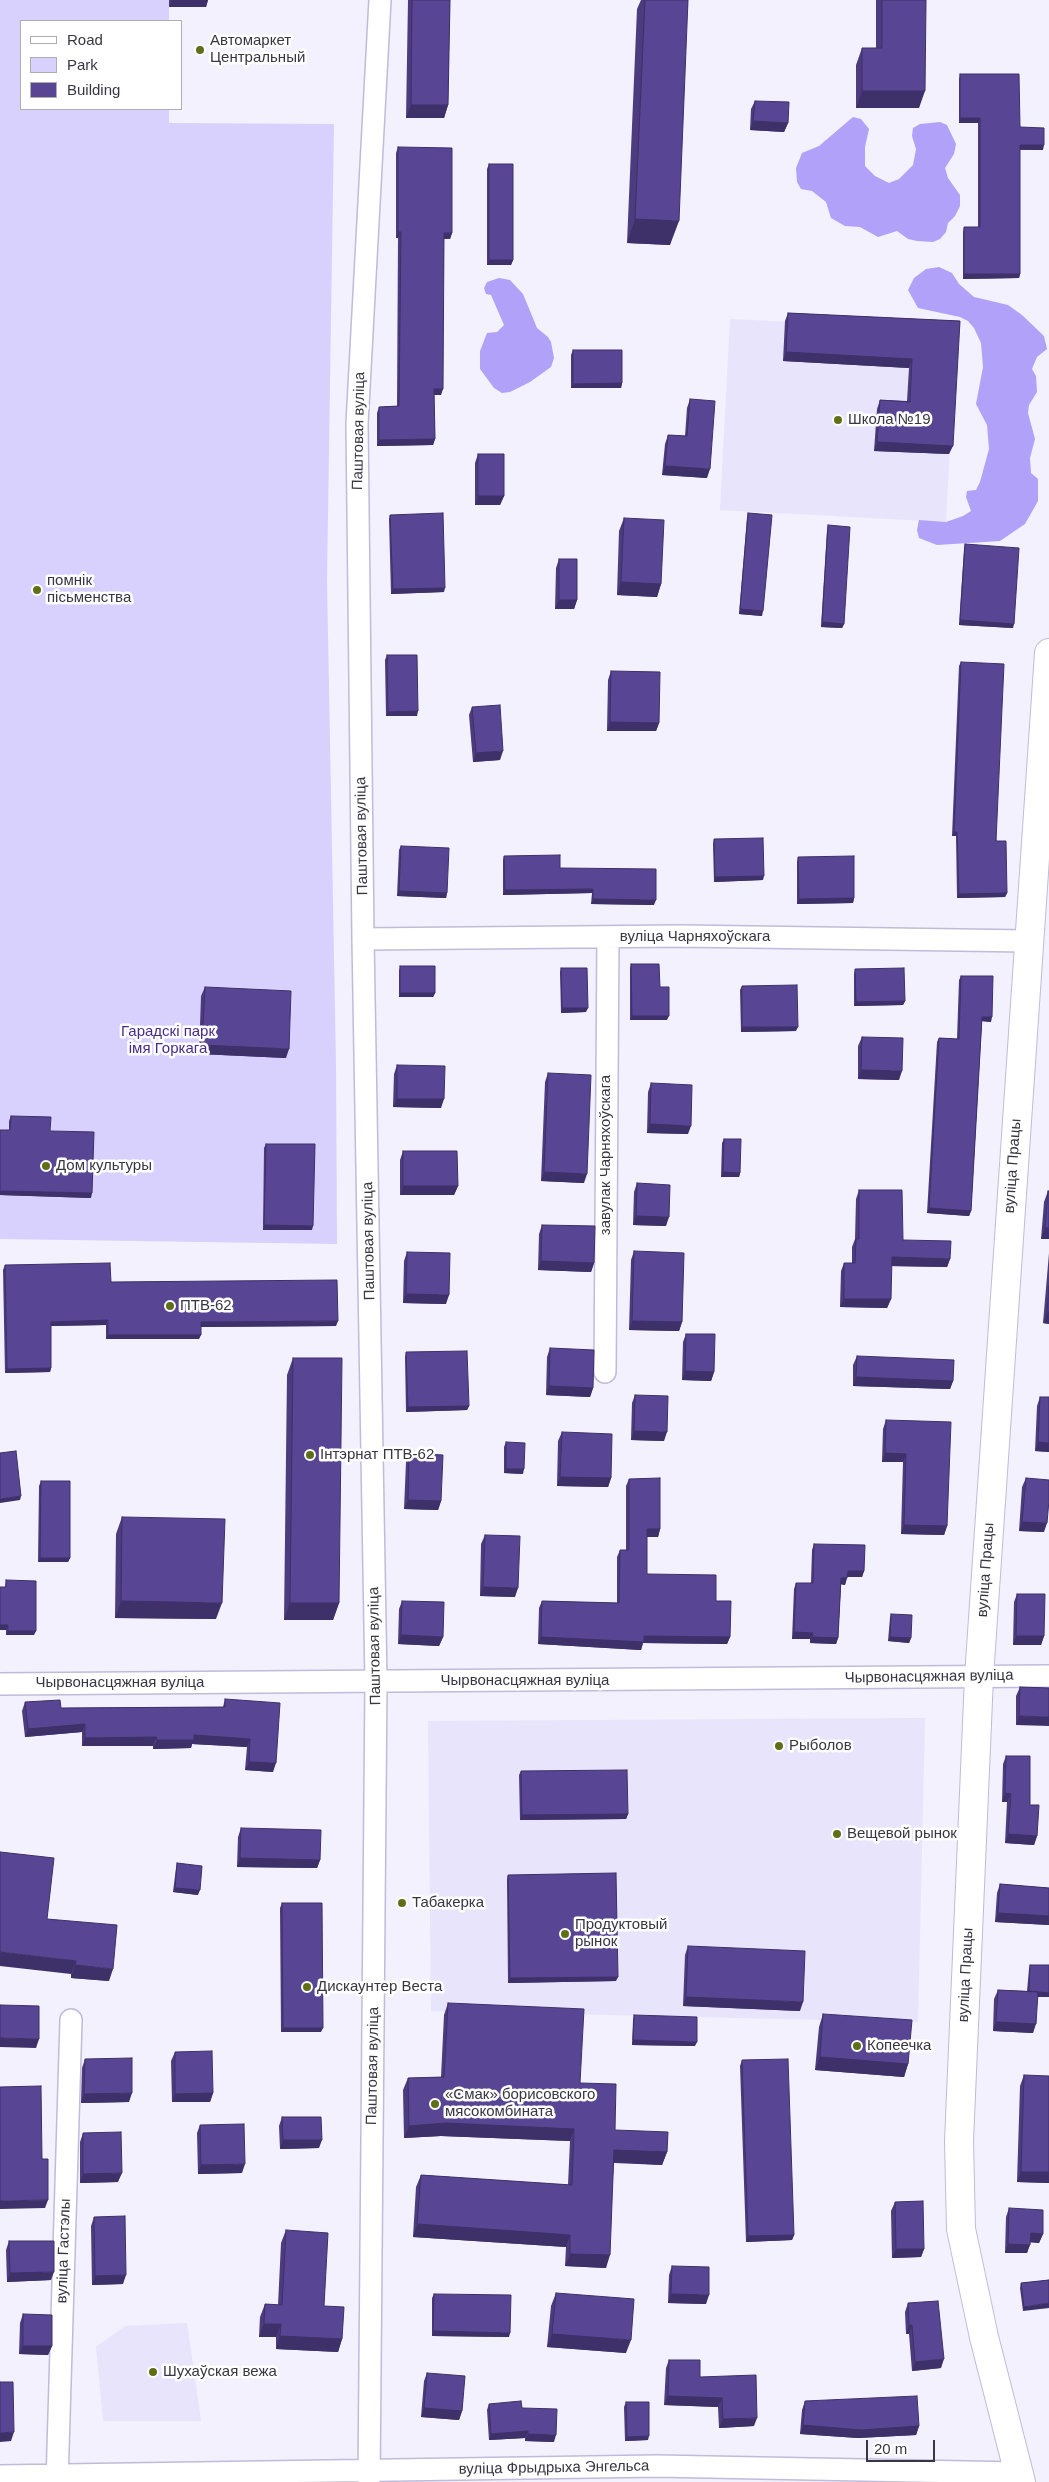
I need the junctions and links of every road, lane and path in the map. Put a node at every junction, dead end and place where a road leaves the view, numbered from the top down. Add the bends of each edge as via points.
1 (380, 0) edge
2 (1049, 653) edge
3 (608, 937) junction
4 (363, 938) junction
5 (1028, 941) junction
6 (605, 1372) dead end
7 (1049, 1676) edge
8 (979, 1677) junction
9 (376, 1682) junction
10 (0, 1684) edge
11 (72, 2020) dead end
12 (0, 2476) edge
13 (369, 2476) edge
14 (1019, 2478) edge
15 (57, 2479) edge

1 - 4 street, Паштовая вуліца via 357,424
2 - 5 main road, вуліца Працы
3 - 4 street, вуліца Чарняхоўскага
3 - 5 street, вуліца Чарняхоўскага
3 - 6 street, завулак Чарняхоўскага
4 - 9 street, Паштовая вуліца
5 - 8 main road, вуліца Працы
7 - 8 street, Чырвонасцяжная вуліца
8 - 9 street, Чырвонасцяжная вуліца
8 - 14 main road, вуліца Працы via 959,2141 961,2229
9 - 10 street, Чырвонасцяжная вуліца
9 - 13 street, Паштовая вуліца
11 - 15 street, вуліца Гастэлы
12 - 15 street, вуліца Фрыдрыха Энгельса
13 - 14 street, вуліца Фрыдрыха Энгельса via 657,2466
13 - 15 street, вуліца Фрыдрыха Энгельса

